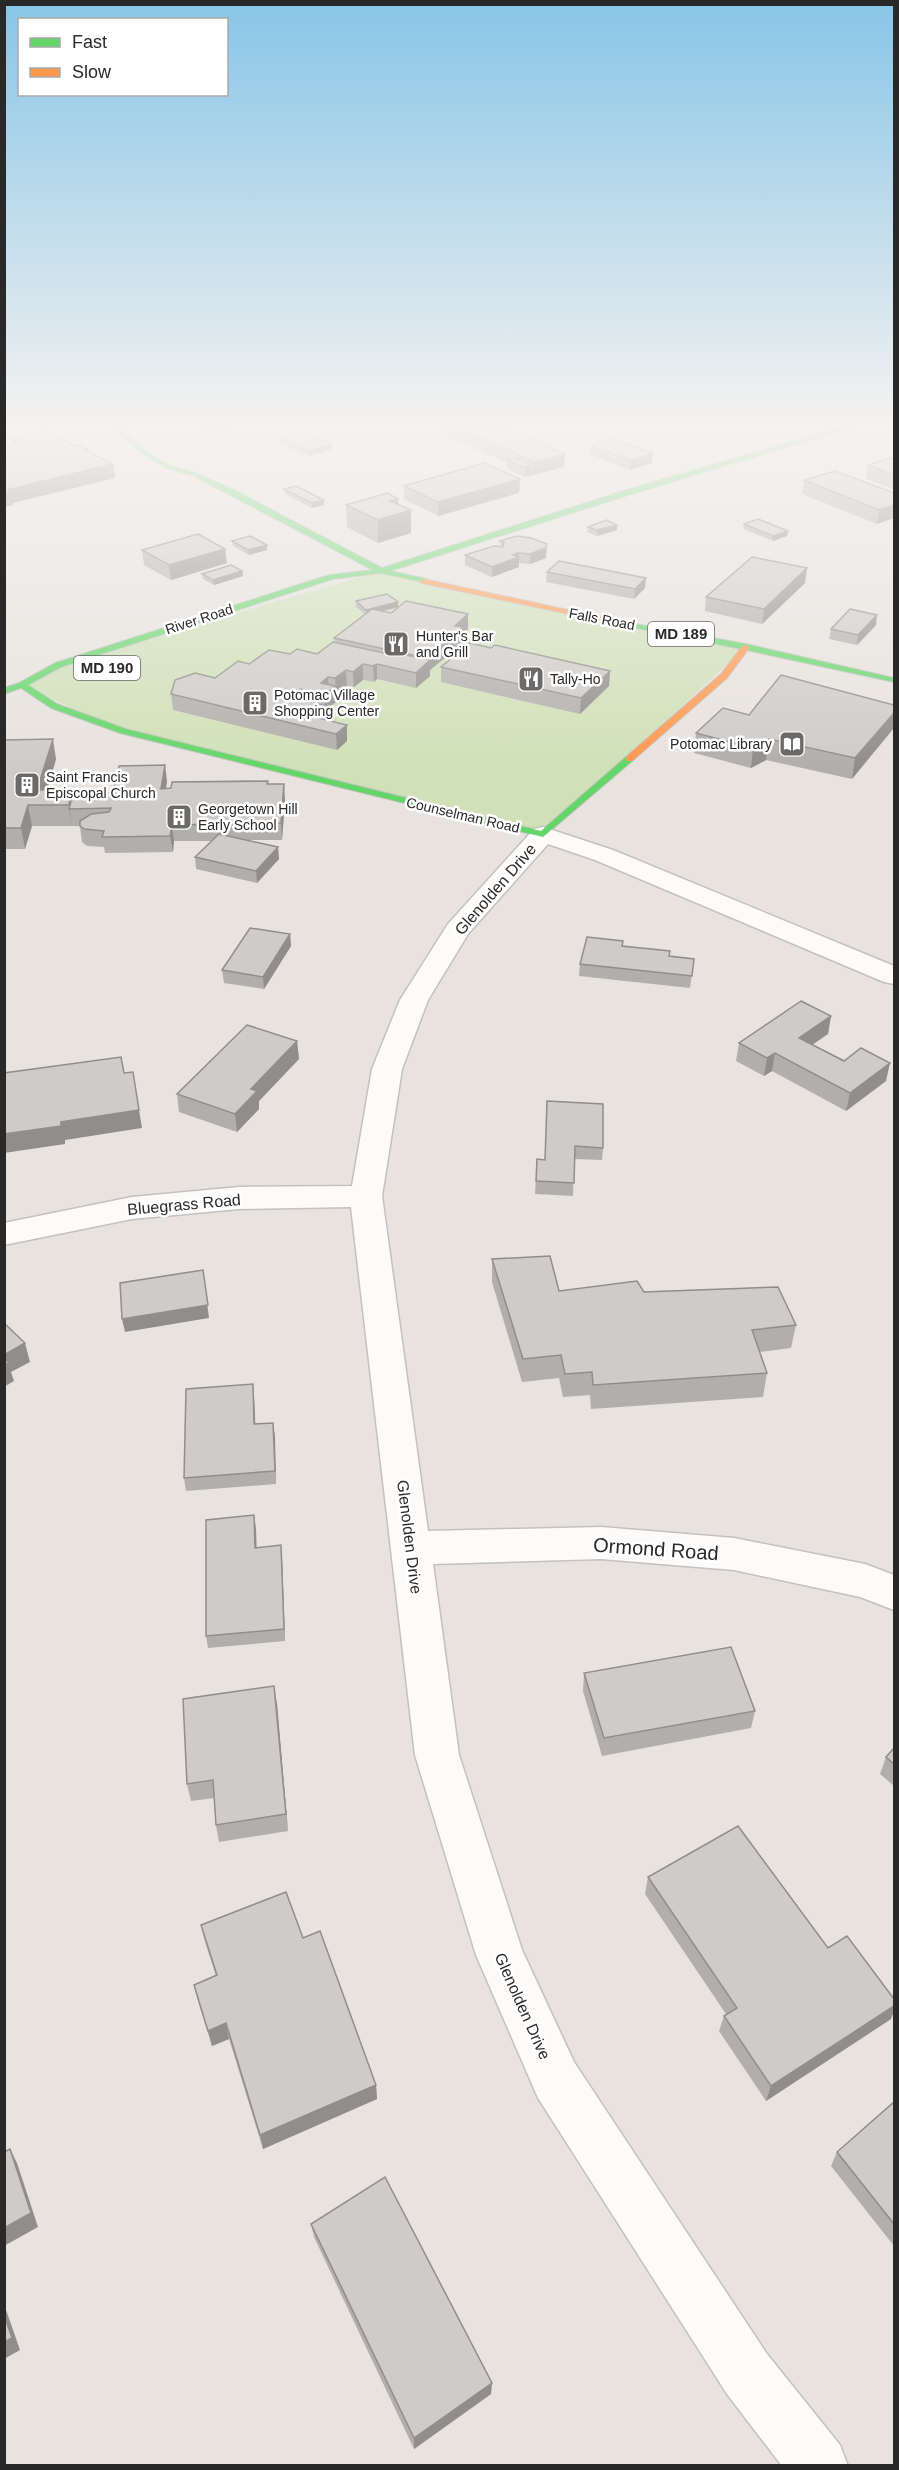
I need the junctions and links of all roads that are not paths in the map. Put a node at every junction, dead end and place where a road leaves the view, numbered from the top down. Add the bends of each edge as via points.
1 (317, 537) edge
2 (487, 537) edge
3 (331, 563) dead end
4 (381, 571) junction
5 (342, 589) dead end
6 (746, 647) junction
7 (894, 680) edge
8 (52, 683) dead end
9 (22, 685) junction
10 (4, 690) edge
11 (543, 834) junction
12 (894, 976) edge
13 (366, 1196) junction
14 (4, 1234) edge
15 (412, 1548) junction
16 (894, 1593) edge
17 (819, 2466) edge

1 - 4 main road, Falls Road
2 - 4 main road, River Road / MD 190
3 - 4 main road, Falls Road
4 - 5 main road, River Road / MD 190
4 - 6 main road, Falls Road / MD 189
4 - 9 main road, River Road / MD 190 via 332,577 182,624 58,665
6 - 7 main road, Falls Road / MD 189
6 - 11 main road, Glenolden Drive via 724,676
8 - 9 main road, River Road / MD 190
9 - 10 main road, River Road / MD 190
9 - 11 main road, Counselman Road via 54,706 123,731
11 - 12 street, Counselman Road via 604,855
11 - 13 street, Glenolden Drive via 457,930 414,1000 387,1069
13 - 14 street, Bluegrass Road via 239,1198 132,1208
13 - 15 street, Glenolden Drive
15 - 16 street, Ormond Road via 601,1544 734,1554 866,1581
15 - 17 street, Glenolden Drive via 437,1755 500,1955 556,2080 747,2374

